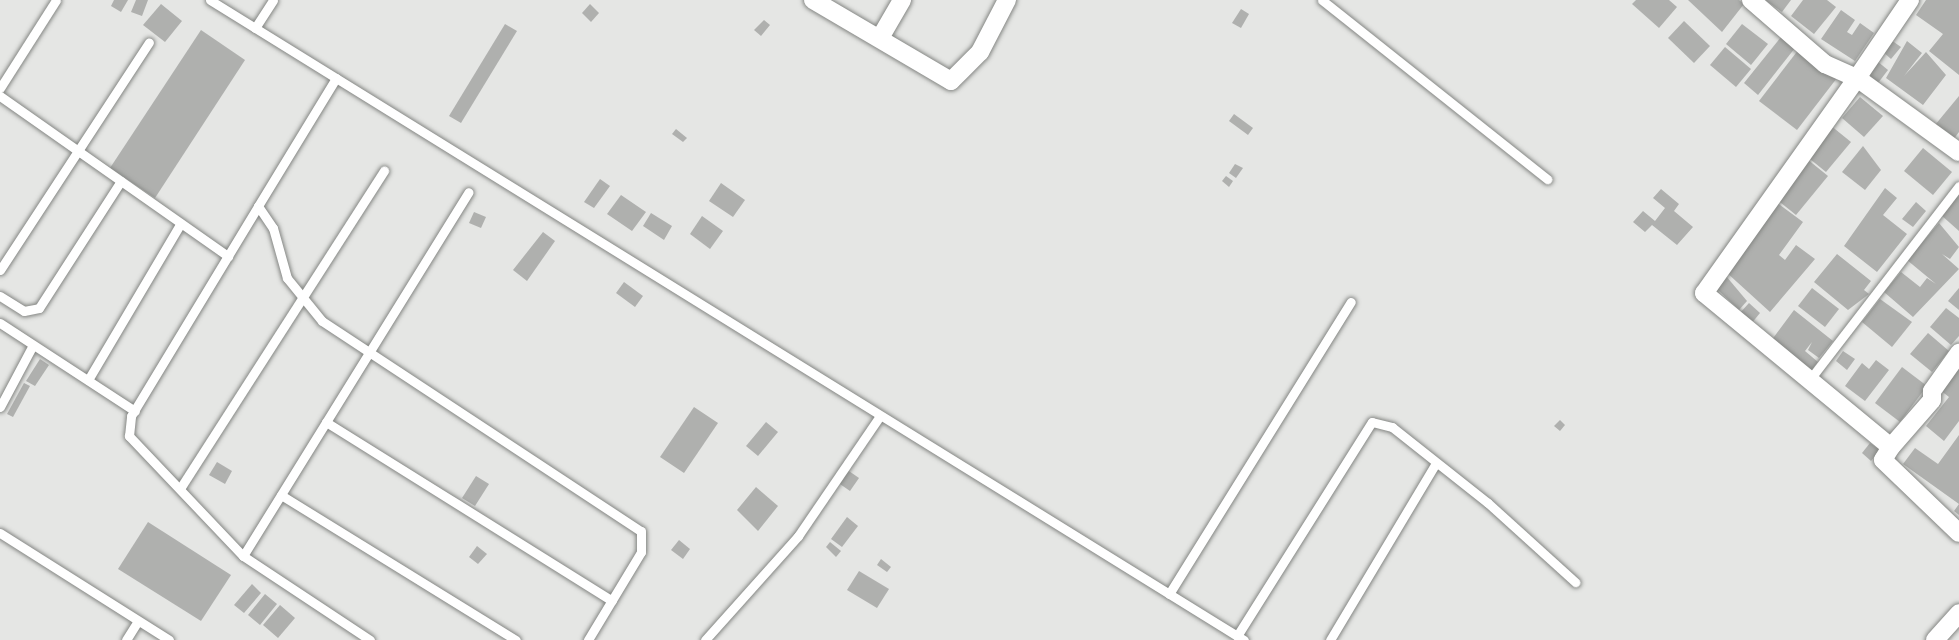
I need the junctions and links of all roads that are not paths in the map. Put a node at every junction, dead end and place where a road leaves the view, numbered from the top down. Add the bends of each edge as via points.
1 (56, 0) edge
2 (210, 0) edge
3 (273, 0) edge
4 (813, 0) edge
5 (902, 0) edge
6 (1007, 0) edge
7 (1322, 0) edge
8 (1751, 0) edge
9 (1910, 0) edge
10 (255, 28) junction
11 (880, 38) junction
12 (149, 42) dead end
13 (336, 78) junction
14 (1857, 78) junction
15 (0, 88) edge
16 (0, 96) edge
17 (78, 151) junction
18 (1959, 152) edge
19 (384, 171) dead end
20 (1547, 179) dead end
21 (121, 181) junction
22 (1959, 186) edge
23 (469, 192) dead end
24 (258, 206) junction
25 (181, 223) junction
26 (228, 256) junction
27 (0, 270) edge
28 (0, 296) edge
29 (301, 300) junction
30 (1351, 302) dead end
31 (0, 323) edge
32 (33, 345) junction
33 (369, 353) junction
34 (1959, 353) edge
35 (1811, 378) junction
36 (88, 380) junction
37 (0, 407) edge
38 (135, 411) junction
39 (880, 416) junction
40 (326, 422) junction
41 (1891, 447) junction
42 (1436, 463) junction
43 (181, 487) junction
44 (281, 495) junction
45 (0, 533) edge
46 (1959, 533) edge
47 (243, 556) junction
48 (1575, 582) dead end
49 (1169, 594) junction
50 (612, 601) junction
51 (1959, 613) edge
52 (138, 621) junction
53 (1943, 637) edge
54 (1240, 638) edge
55 (126, 640) edge
56 (169, 640) edge
57 (370, 640) edge
58 (516, 640) edge
59 (588, 640) edge
60 (705, 640) edge
61 (1330, 640) edge

1 - 15 lane
2 - 10 lane
3 - 10 lane
4 - 11 street
5 - 11 street
6 - 11 street via 980,52 951,81
7 - 20 lane
8 - 14 street via 1825,64
9 - 14 street
10 - 13 lane
12 - 17 lane
13 - 24 lane
13 - 39 lane
14 - 18 street
14 - 35 street via 1704,293
16 - 17 lane
17 - 21 lane
17 - 27 lane
19 - 29 lane
21 - 25 lane
21 - 28 lane via 39,308 24,311
22 - 35 lane
23 - 33 lane
24 - 26 lane
24 - 29 lane
25 - 26 lane
25 - 36 lane
26 - 38 lane
29 - 33 lane
29 - 43 lane
30 - 49 lane
31 - 32 lane
32 - 36 lane
32 - 37 lane
33 - 40 lane
33 - 50 lane via 637,526 641,552
34 - 41 street via 1932,391 1932,400
35 - 41 street
36 - 38 lane
38 - 43 lane via 128,429 131,442
39 - 49 lane
39 - 60 lane via 798,536
40 - 44 lane
40 - 50 lane
41 - 46 street via 1883,460
42 - 48 lane
42 - 54 lane via 1392,427 1372,422
42 - 61 lane
43 - 47 lane
44 - 47 lane
44 - 58 lane
45 - 52 lane
47 - 57 lane
49 - 54 lane
50 - 59 lane
51 - 53 street
52 - 55 lane
52 - 56 lane

